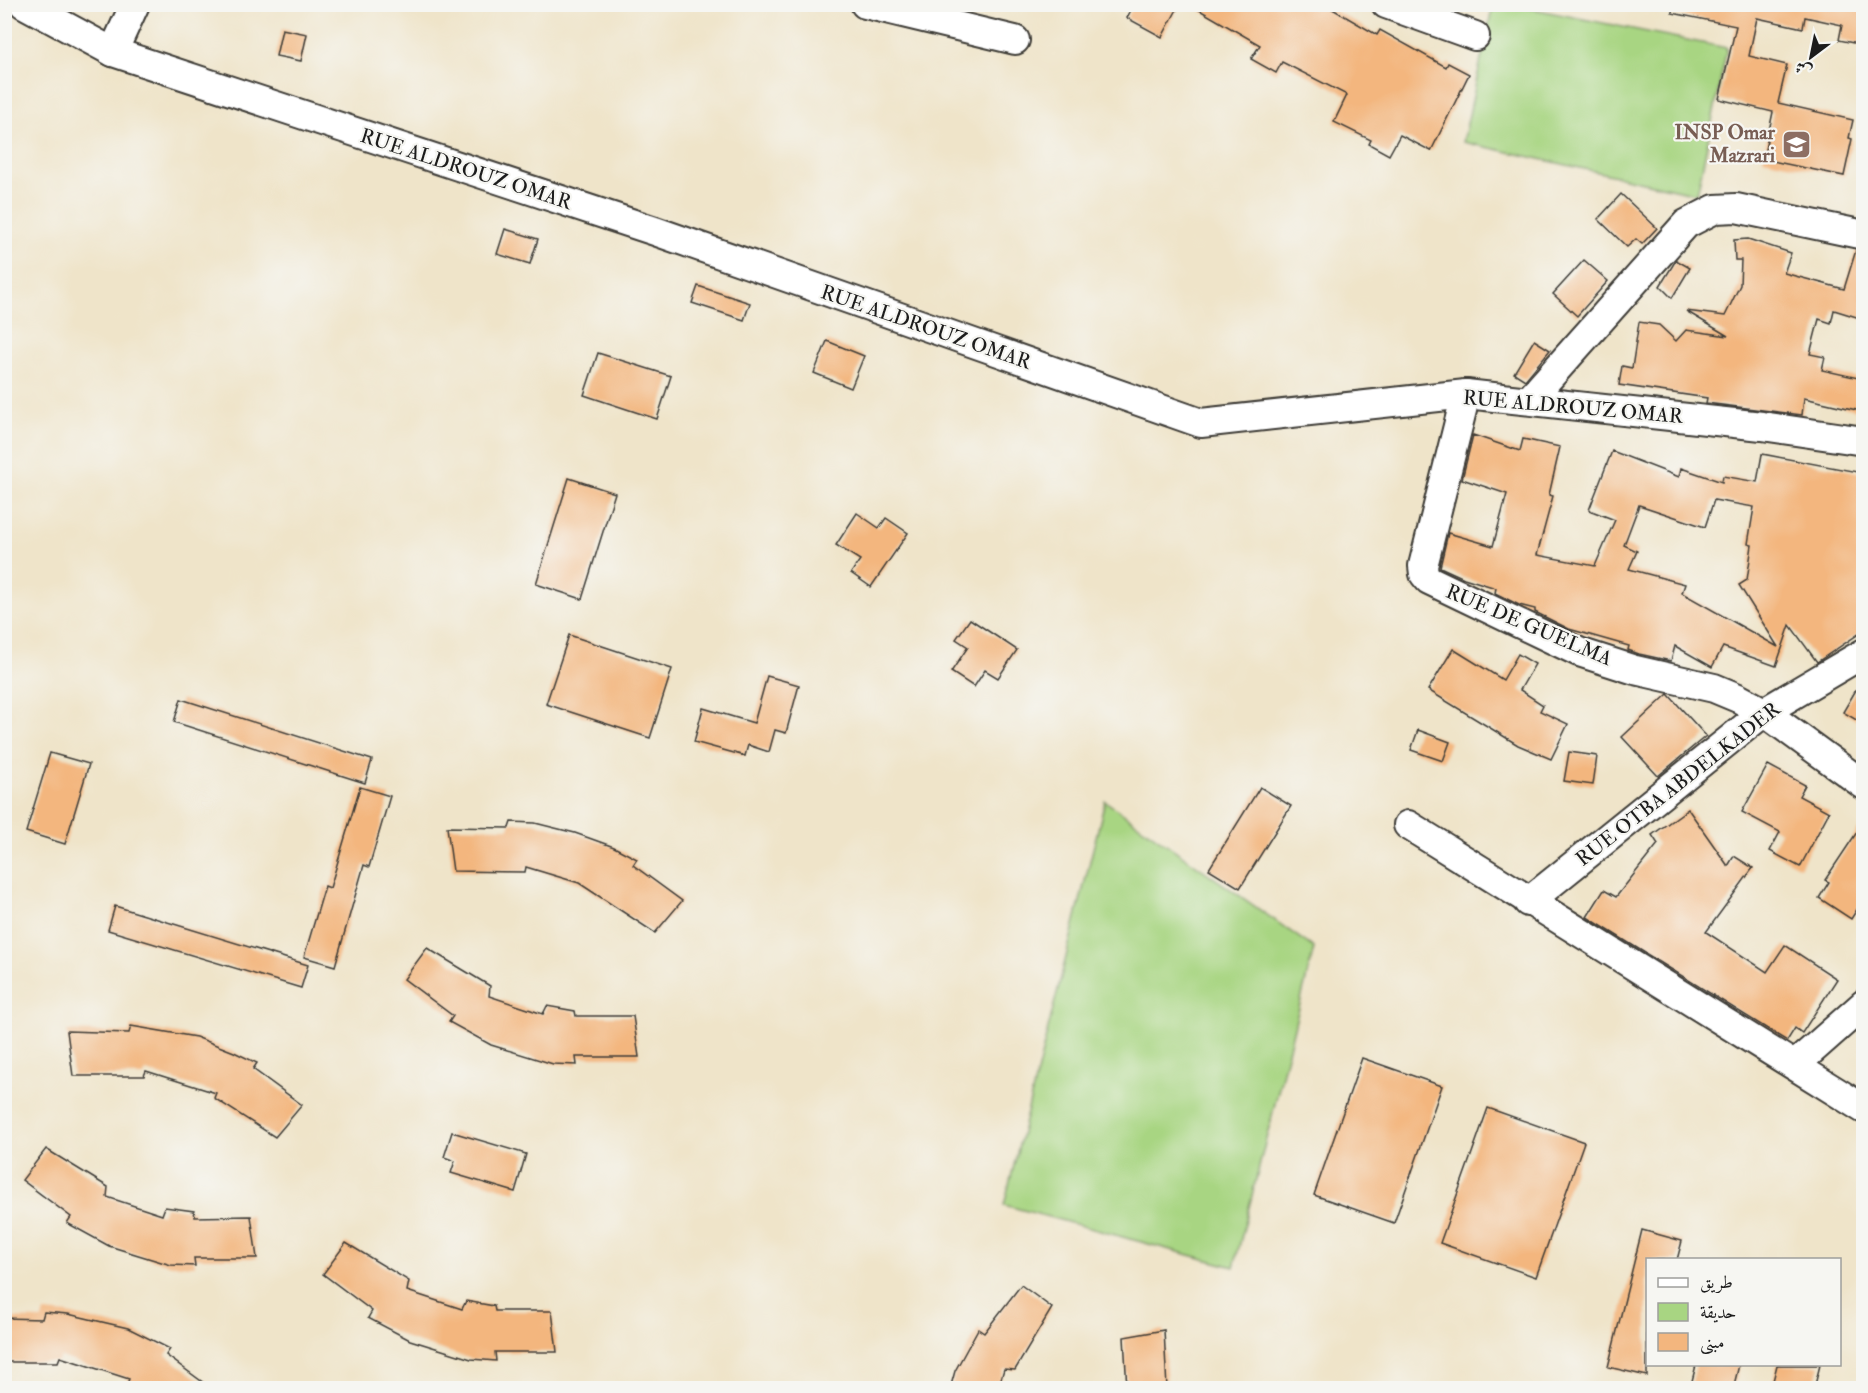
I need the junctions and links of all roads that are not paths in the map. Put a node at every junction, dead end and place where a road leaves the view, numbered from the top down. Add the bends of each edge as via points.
1 (24, 4) edge
2 (135, 4) edge
3 (865, 4) edge
4 (1386, 4) edge
5 (1475, 36) dead end
6 (1015, 40) dead end
7 (112, 52) junction
8 (1863, 235) edge
9 (1466, 394) junction
10 (1530, 399) junction
11 (1863, 441) edge
12 (1863, 653) edge
13 (1764, 712) junction
14 (1863, 784) edge
15 (1408, 825) dead end
16 (1528, 902) junction
17 (1863, 1004) edge
18 (1795, 1065) junction
19 (1863, 1109) edge

1 - 7 street, RUE ALDROUZ OMAR
2 - 7 street
3 - 6 street
4 - 5 street
7 - 9 street, RUE ALDROUZ OMAR via 654,231 1201,423
8 - 10 street via 1737,208 1715,209 1686,224
9 - 10 street, RUE ALDROUZ OMAR
9 - 13 street, RUE DE GUELMA via 1423,566 1429,580 1580,652 1635,670 1714,688
10 - 11 street, RUE ALDROUZ OMAR
12 - 13 street, RUE OTBA ABDELKADER
13 - 14 street, RUE DE GUELMA
13 - 16 street, RUE OTBA ABDELKADER
15 - 16 street
16 - 18 street
17 - 18 street
18 - 19 street

